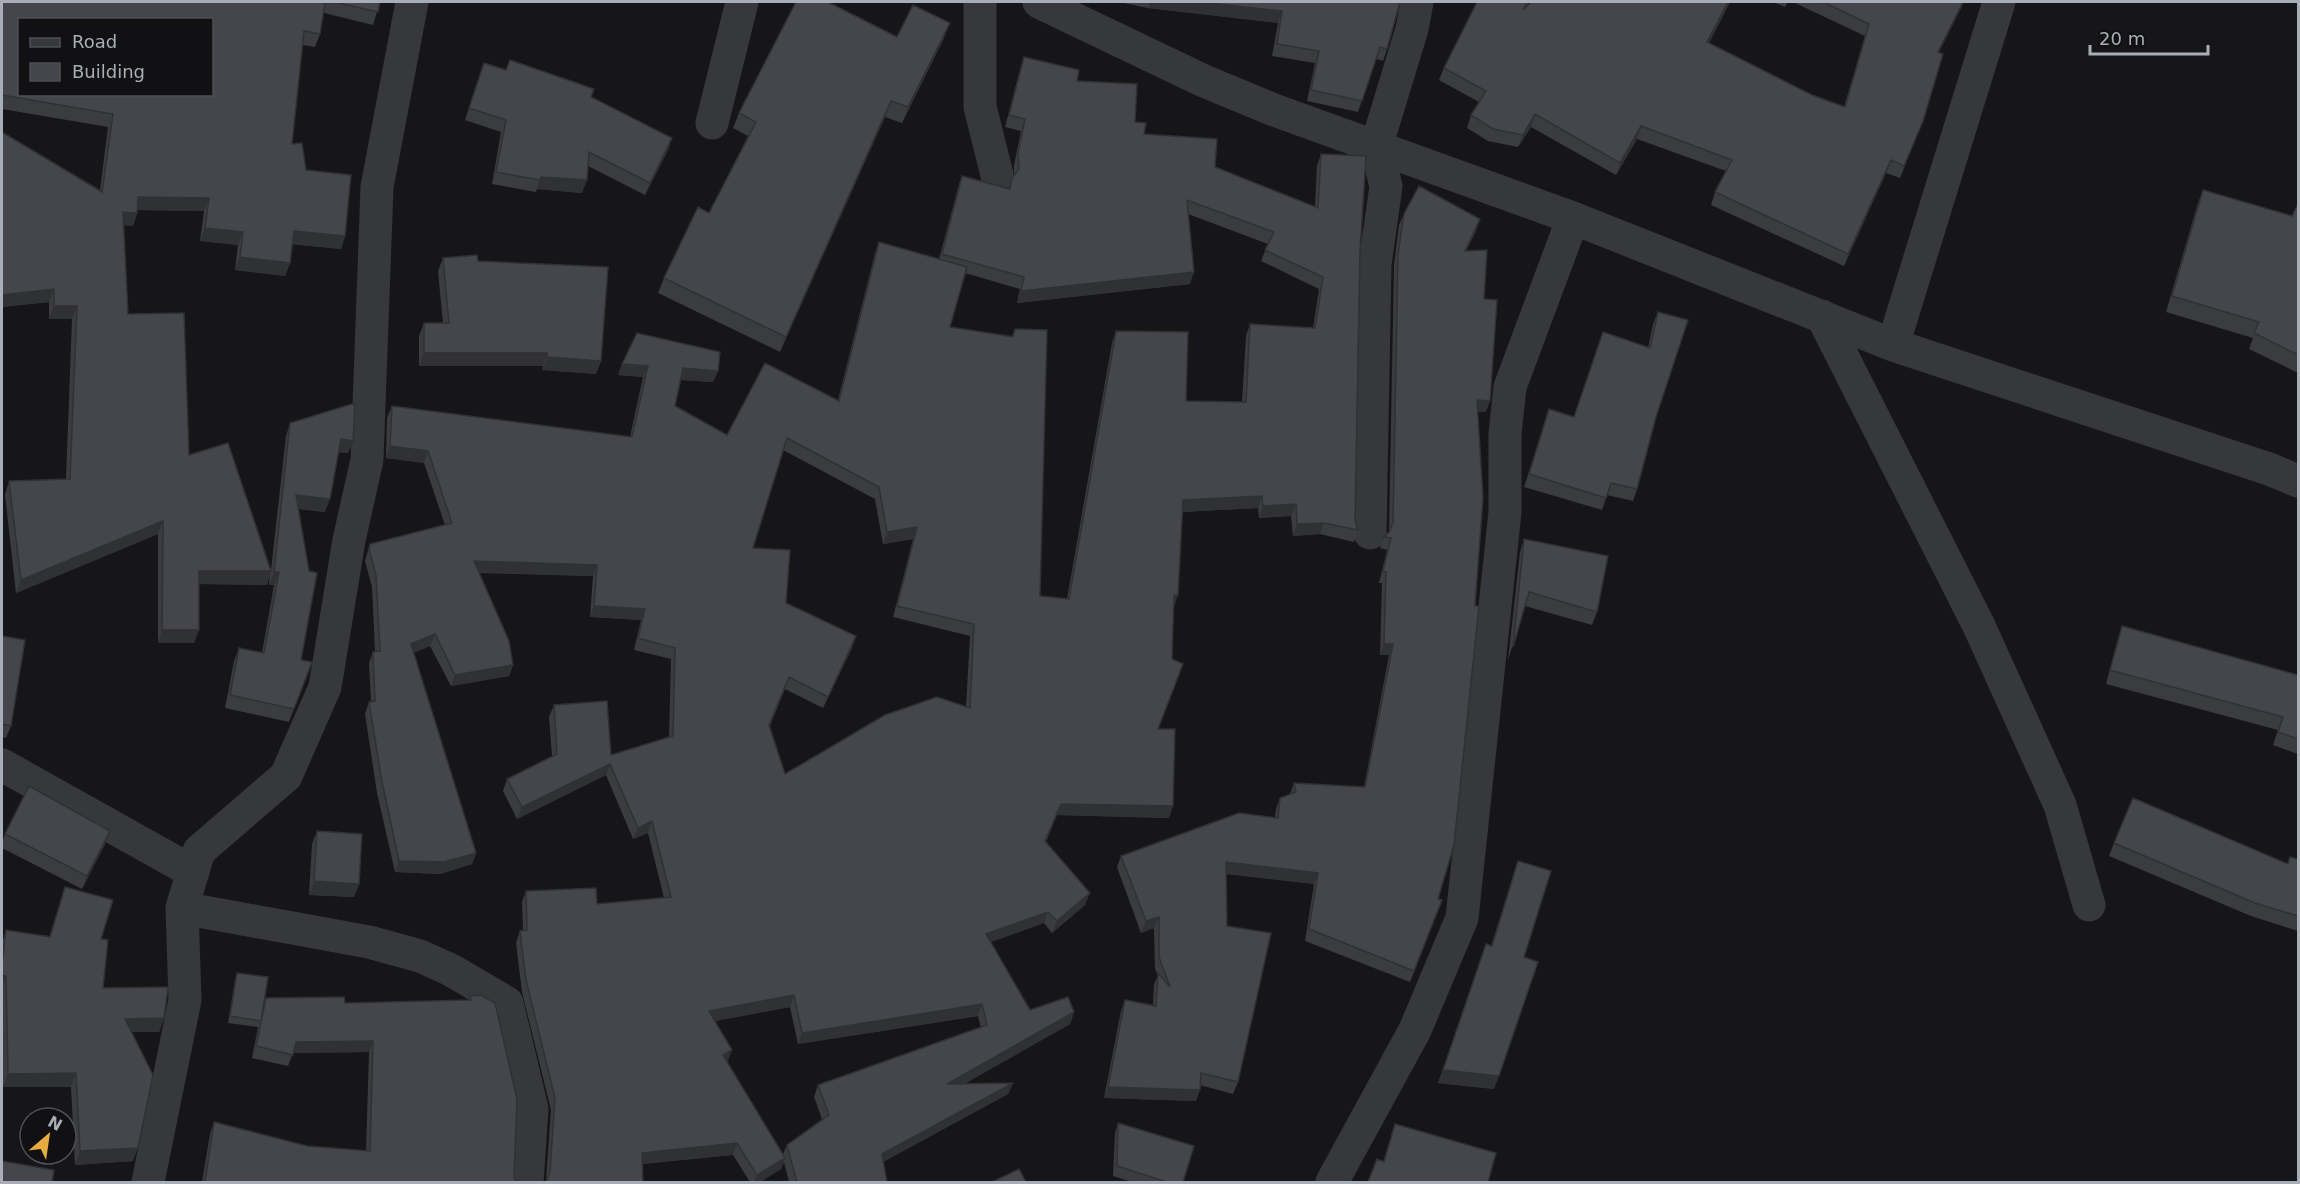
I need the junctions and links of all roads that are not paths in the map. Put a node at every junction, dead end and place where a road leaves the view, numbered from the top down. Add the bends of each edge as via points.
1 (412, 2) edge
2 (741, 2) edge
3 (980, 2) edge
4 (1039, 2) edge
5 (1417, 2) edge
6 (1999, 2) edge
7 (711, 123) dead end
8 (1376, 147) junction
9 (997, 175) dead end
10 (1573, 218) junction
11 (1822, 316) junction
12 (1893, 345) junction
13 (2298, 481) edge
14 (1370, 533) dead end
15 (2, 765) edge
16 (193, 872) junction
17 (2089, 905) dead end
18 (182, 908) junction
19 (148, 1182) edge
20 (527, 1182) edge
21 (1332, 1182) edge

1 - 16 street via 377,187 367,460 349,540 325,687 286,776 199,851
2 - 7 street
3 - 9 street via 980,107
4 - 8 street via 1204,81
5 - 8 street
6 - 12 street
8 - 10 street
8 - 14 street via 1386,186 1375,264
10 - 11 street
10 - 21 street via 1509,387 1505,512 1462,918 1415,1030
11 - 12 street
11 - 17 street via 1979,626 2060,805
12 - 13 street
15 - 16 street
16 - 18 street
18 - 19 street via 185,1000
18 - 20 street via 369,942 420,956 507,1004 532,1109

